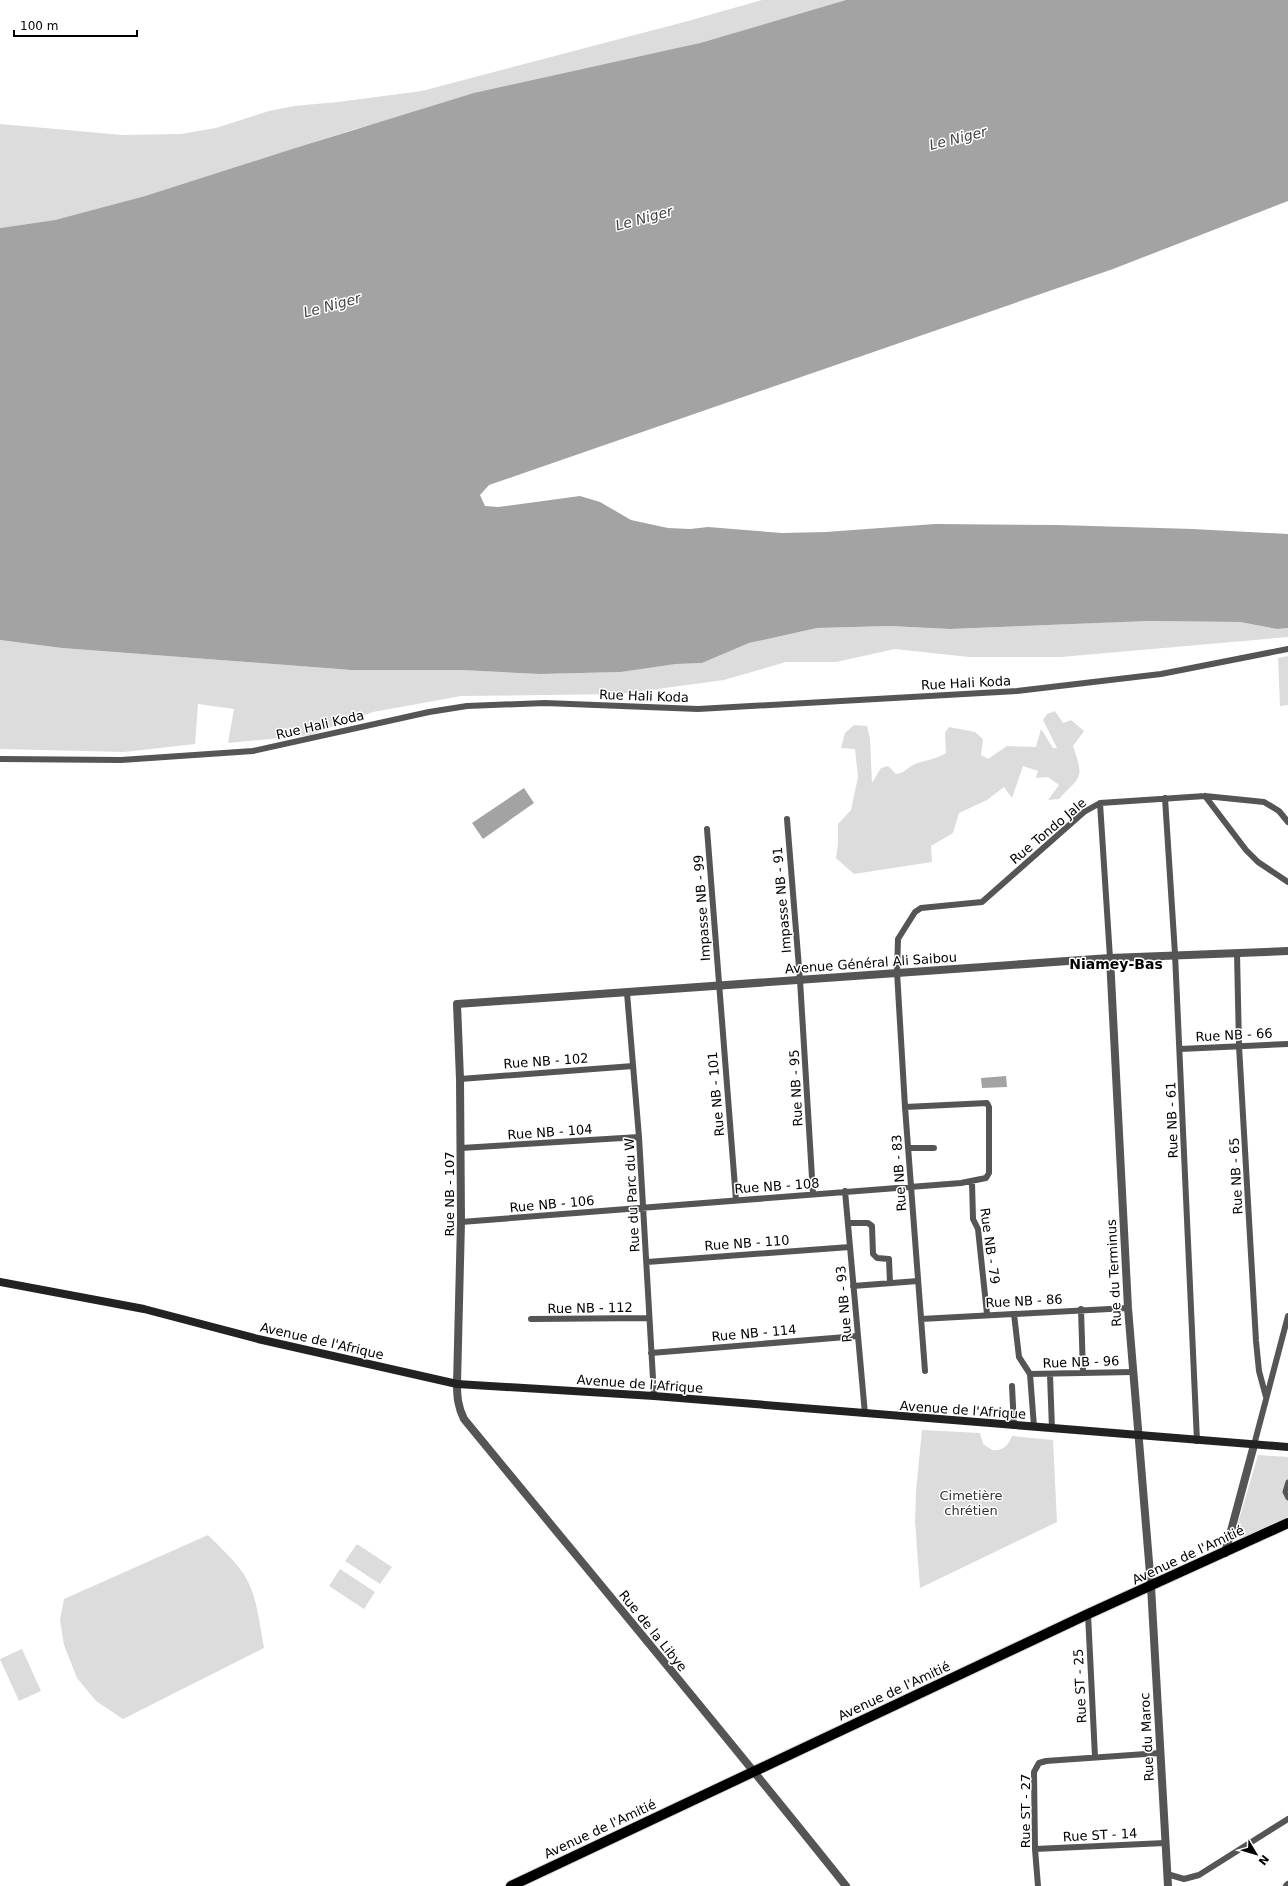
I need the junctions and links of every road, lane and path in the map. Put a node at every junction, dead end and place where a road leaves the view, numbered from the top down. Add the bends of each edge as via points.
1 (1288, 650) edge
2 (0, 759) edge
3 (1204, 796) junction
4 (1164, 798) junction
5 (1100, 802) junction
6 (787, 819) dead end
7 (1288, 822) edge
8 (706, 829) dead end
9 (1288, 882) edge
10 (1288, 951) edge
11 (1237, 953) junction
12 (1175, 954) junction
13 (1110, 958) junction
14 (897, 972) junction
15 (800, 980) junction
16 (719, 985) junction
17 (628, 993) junction
18 (457, 1004) joint
19 (1288, 1044) edge
20 (1239, 1046) junction
21 (1180, 1048) junction
22 (633, 1066) junction
23 (460, 1078) junction
24 (905, 1107) junction
25 (639, 1137) junction
26 (461, 1148) junction
27 (908, 1148) junction
28 (934, 1148) dead end
29 (972, 1182) junction
30 (911, 1186) junction
31 (845, 1191) junction
32 (813, 1194) junction
33 (736, 1200) junction
34 (644, 1207) junction
35 (461, 1222) junction
36 (848, 1223) junction
37 (850, 1247) junction
38 (647, 1262) junction
39 (918, 1281) junction
40 (0, 1282) edge
41 (890, 1283) junction
42 (854, 1286) junction
43 (1128, 1308) junction
44 (1081, 1309) junction
45 (987, 1314) junction
46 (1014, 1314) junction
47 (1288, 1316) edge
48 (649, 1318) junction
49 (531, 1319) dead end
50 (921, 1319) junction
51 (858, 1336) junction
52 (651, 1353) junction
53 (925, 1371) dead end
54 (1132, 1372) junction
55 (1083, 1373) junction
56 (1030, 1374) junction
57 (1050, 1375) junction
58 (456, 1384) junction
59 (1012, 1386) dead end
60 (654, 1396) junction
61 (1266, 1397) junction
62 (865, 1414) junction
63 (1014, 1426) junction
64 (1034, 1427) junction
65 (1052, 1429) junction
66 (1138, 1436) junction
67 (1196, 1441) junction
68 (1254, 1445) junction
69 (1288, 1448) edge
70 (1288, 1482) edge
71 (1288, 1498) edge
72 (1288, 1523) edge
73 (1225, 1553) junction
74 (1151, 1586) junction
75 (1088, 1614) junction
76 (1160, 1754) junction
77 (1095, 1756) junction
78 (755, 1772) junction
79 (1288, 1819) edge
80 (1165, 1843) junction
81 (1035, 1849) junction
82 (1167, 1874) junction
83 (512, 1886) edge
84 (846, 1886) edge
85 (1038, 1886) edge
86 (1168, 1886) edge

1 - 2 street, Rue Hali Koda via 1161,674 1017,691 698,709 545,703 467,706 253,750 121,760
3 - 4 street, Rue Tondo Jale
3 - 7 street, Rue Tondo Jale via 1264,802 1279,811
3 - 9 street via 1246,850 1258,862
4 - 5 street, Rue Tondo Jale
4 - 12 street, Rue NB - 61
5 - 13 street
5 - 14 street, Rue Tondo Jale via 1084,812 982,902 928,906 915,912 898,938
6 - 15 street, Impasse NB - 91
8 - 16 street, Impasse NB - 99
10 - 11 street, Avenue Général Ali Saibou
11 - 12 street, Avenue Général Ali Saibou
11 - 20 street, Rue NB - 65
12 - 13 street, Avenue Général Ali Saibou
12 - 21 street, Rue NB - 61
13 - 14 street, Avenue Général Ali Saibou
13 - 43 street, Rue du Terminus
14 - 15 street, Avenue Général Ali Saibou
14 - 24 street, Rue NB - 83
15 - 16 street, Avenue Général Ali Saibou
15 - 32 street, Rue NB - 95
16 - 17 street, Avenue Général Ali Saibou
16 - 33 street, Rue NB - 101
17 - 18 street, Avenue Général Ali Saibou
17 - 22 street, Rue du Parc du W
18 - 23 street, Rue NB - 107
19 - 20 street, Rue NB - 66
20 - 21 street, Rue NB - 66
20 - 61 street, Rue NB - 65 via 1256,1341
21 - 67 street, Rue NB - 61
22 - 23 street, Rue NB - 102
22 - 25 street, Rue du Parc du W
23 - 26 street, Rue NB - 107
24 - 27 street, Rue NB - 83
24 - 29 street, Rue NB - 108 via 968,1103 988,1105 988,1176 984,1180
25 - 26 street, Rue NB - 104
25 - 34 street, Rue du Parc du W
26 - 35 street, Rue NB - 107
27 - 28 street
27 - 30 street, Rue NB - 83
29 - 30 street, Rue NB - 108
29 - 45 street, Rue NB - 79 via 973,1219 978,1229
30 - 31 street, Rue NB - 108
30 - 39 street, Rue NB - 83
31 - 32 street, Rue NB - 108
31 - 36 street, Rue NB - 93
32 - 33 street, Rue NB - 108
33 - 34 street, Rue NB - 108
34 - 35 street, Rue NB - 106
34 - 38 street, Rue du Parc du W
35 - 58 street, Rue NB - 107
36 - 37 street, Rue NB - 93
36 - 41 street via 871,1224 873,1254 877,1258 890,1259
37 - 38 street, Rue NB - 110
37 - 42 street, Rue NB - 93
38 - 48 street, Rue du Parc du W
39 - 41 street
39 - 50 street, Rue NB - 83
40 - 58 main road, Avenue de l'Afrique via 144,1309 258,1339
41 - 42 street
42 - 51 street, Rue NB - 93
43 - 44 street, Rue NB - 86
43 - 54 street, Rue du Terminus
44 - 46 street, Rue NB - 86
44 - 55 street
45 - 46 street, Rue NB - 86
45 - 50 street, Rue NB - 86
46 - 56 street via 1019,1357
47 - 61 street
48 - 49 street, Rue NB - 112
48 - 52 street, Rue du Parc du W
50 - 53 street, Rue NB - 83
51 - 52 street, Rue NB - 114
51 - 62 street, Rue NB - 93
52 - 60 street, Rue du Parc du W
54 - 55 street, Rue NB - 96
54 - 66 street, Rue du Terminus
55 - 57 street, Rue NB - 96
56 - 57 street, Rue NB - 96
56 - 64 street
57 - 65 street
58 - 60 main road, Avenue de l'Afrique
58 - 78 street, Rue de la Libye via 457,1403 464,1419
59 - 63 street
60 - 62 main road, Avenue de l'Afrique
61 - 68 street
62 - 63 main road, Avenue de l'Afrique
63 - 64 main road, Avenue de l'Afrique
64 - 65 main road, Avenue de l'Afrique
65 - 66 main road, Avenue de l'Afrique
66 - 67 main road, Avenue de l'Afrique
66 - 74 street, Rue du Terminus
67 - 68 main road, Avenue de l'Afrique
68 - 69 main road, Avenue de l'Afrique
68 - 73 street
70 - 71 street via 1285,1492
72 - 73 main road, Avenue de l'Amitié
73 - 74 main road, Avenue de l'Amitié
74 - 75 main road, Avenue de l'Amitié
74 - 76 street, Rue du Maroc
75 - 77 street, Rue ST - 25
75 - 78 main road, Avenue de l'Amitié
76 - 77 street, Rue ST - 27
76 - 80 street, Rue du Maroc
77 - 81 street, Rue ST - 27 via 1046,1761 1036,1767
78 - 83 main road, Avenue de l'Amitié
78 - 84 street, Rue de la Libye
79 - 82 street via 1199,1875 1184,1879
80 - 81 street, Rue ST - 14
80 - 82 street, Rue du Maroc
81 - 85 street, Rue ST - 27
82 - 86 street, Rue du Maroc

